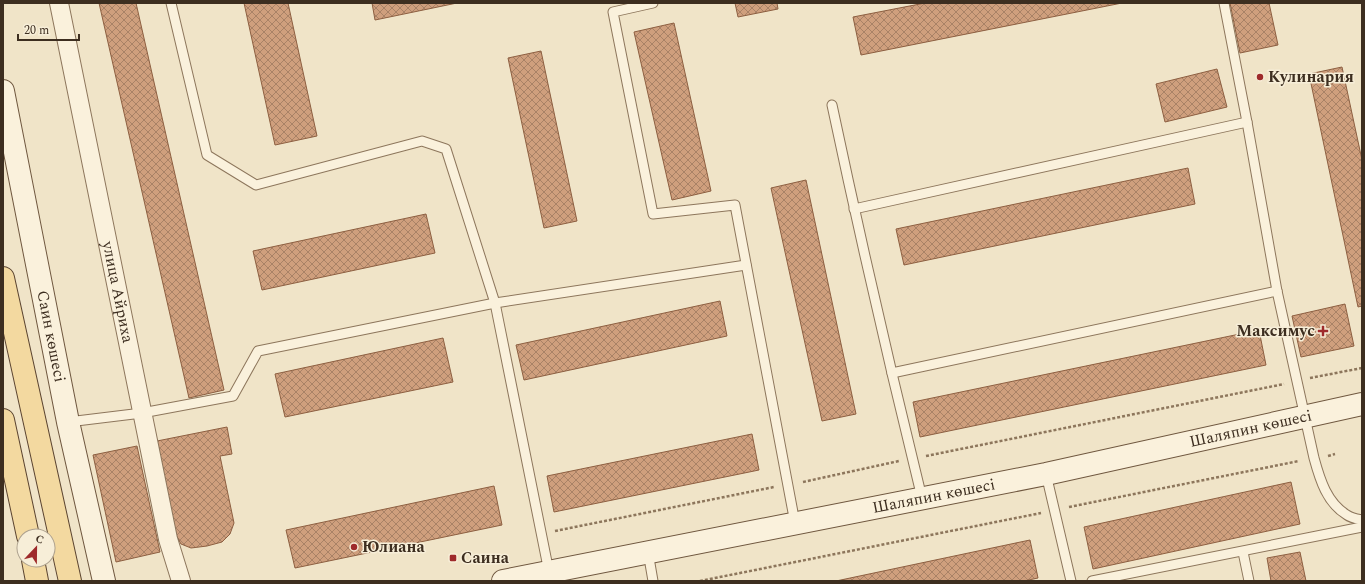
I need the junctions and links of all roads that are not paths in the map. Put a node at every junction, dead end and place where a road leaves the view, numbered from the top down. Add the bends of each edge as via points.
1 (59, 3) edge
2 (171, 3) edge
3 (653, 3) edge
4 (1224, 3) edge
5 (3, 91) edge
6 (832, 105) dead end
7 (1248, 122) junction
8 (854, 209) junction
9 (746, 265) junction
10 (3, 278) edge
11 (1277, 291) junction
12 (495, 303) junction
13 (892, 373) junction
14 (1362, 404) edge
15 (142, 413) junction
16 (1304, 416) junction
17 (3, 420) edge
18 (68, 422) junction
19 (1046, 474) junction
20 (922, 498) junction
21 (1362, 520) edge
22 (795, 524) junction
23 (1362, 527) edge
24 (26, 528) edge
25 (648, 552) junction
26 (1243, 552) junction
27 (35, 568) edge
28 (549, 572) junction
29 (106, 578) edge
30 (37, 581) edge
31 (70, 581) edge
32 (181, 581) edge
33 (503, 581) edge
34 (653, 581) edge
35 (1071, 581) edge
36 (1092, 581) edge
37 (1249, 581) edge

1 - 15 street, улица Айриха
2 - 12 lane via 207,155 256,185 422,141 446,149
3 - 9 lane via 613,12 653,214 735,206
4 - 7 lane
5 - 18 main road, Саин көшесі
6 - 8 lane
7 - 8 lane
7 - 11 lane
8 - 13 lane
9 - 12 lane
9 - 22 lane
10 - 31 main road
11 - 13 lane
11 - 16 lane
12 - 15 lane via 258,351 233,396
12 - 28 lane
13 - 20 lane
14 - 16 main road, Шаляпин көшесі
15 - 18 lane
15 - 32 street, улица Айриха via 168,539
16 - 19 main road, Шаляпин көшесі
16 - 21 lane via 1320,478 1330,501 1347,516
17 - 24 main road
18 - 29 main road, Саин көшесі
19 - 20 main road, Шаляпин көшесі
19 - 35 lane
20 - 22 main road, Шаляпин көшесі
22 - 25 main road, Шаляпин көшесі
23 - 26 lane
25 - 28 main road, Шаляпин көшесі
25 - 34 lane
26 - 36 lane
26 - 37 lane
27 - 30 main road
28 - 33 main road, Шаляпин көшесі

